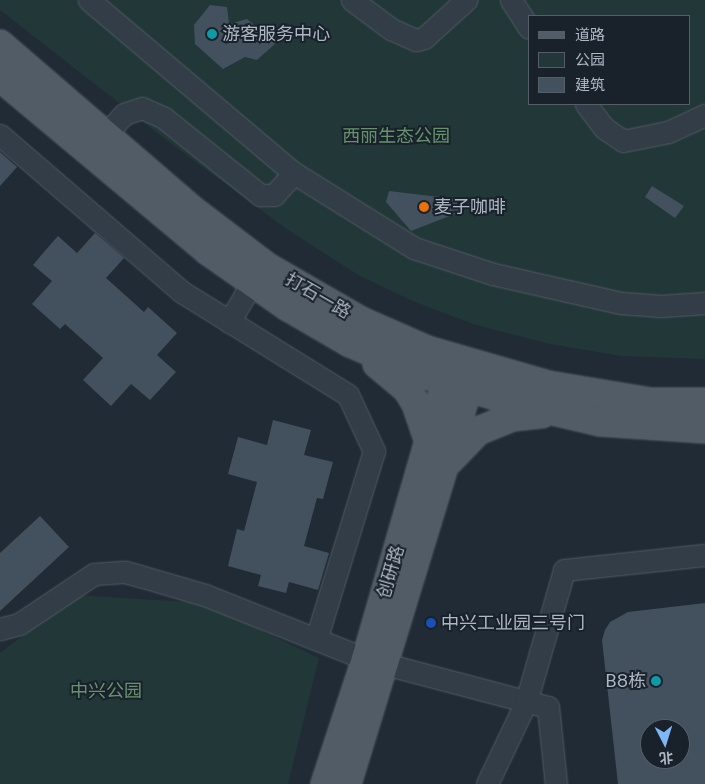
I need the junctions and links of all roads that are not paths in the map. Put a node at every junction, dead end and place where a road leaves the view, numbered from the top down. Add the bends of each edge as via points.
1 (90, 0) edge
2 (352, 0) edge
3 (466, 0) edge
4 (511, 0) edge
5 (528, 26) edge
6 (0, 44) edge
7 (0, 77) edge
8 (587, 105) edge
9 (705, 115) edge
10 (0, 135) edge
11 (105, 135) junction
12 (294, 173) junction
13 (252, 284) junction
14 (705, 303) edge
15 (229, 322) junction
16 (350, 343) junction
17 (460, 373) junction
18 (705, 402) edge
19 (560, 413) junction
20 (705, 429) edge
21 (429, 440) junction
22 (441, 472) junction
23 (705, 555) edge
24 (0, 629) edge
25 (316, 639) junction
26 (375, 662) junction
27 (526, 702) junction
28 (325, 784) edge
29 (347, 784) edge
30 (487, 784) edge
31 (556, 784) edge

1 - 12 lane
2 - 3 lane via 405,37 424,38
4 - 5 lane
6 - 11 main road, 打石一路
7 - 13 main road, 打石一路 via 165,218
8 - 9 lane via 604,128 622,141 668,132
10 - 15 lane via 182,292
11 - 12 lane via 124,114 142,108 164,118 260,195 274,195
11 - 17 main road, 打石一路 via 191,209 266,266
12 - 14 lane via 414,248 459,265 621,303 661,306
13 - 15 lane
13 - 16 main road, 打石一路
15 - 25 lane via 348,395 374,451
16 - 17 main road, 打石一路
16 - 21 main road via 407,389
17 - 18 main road, 打石一路 via 615,398
17 - 19 main road, 打石一路
17 - 21 main road, 创研路
17 - 22 main road, 创研路
19 - 20 main road, 打石一路 via 635,426
19 - 22 main road via 512,417 478,430 457,448
21 - 26 main road, 创研路
22 - 26 main road, 创研路
23 - 27 lane via 564,570
24 - 25 lane via 19,624 80,580 94,574 125,572 205,595
25 - 26 lane
26 - 27 lane
26 - 28 main road, 创研路
26 - 29 main road, 创研路
27 - 30 lane
27 - 31 lane via 548,707

